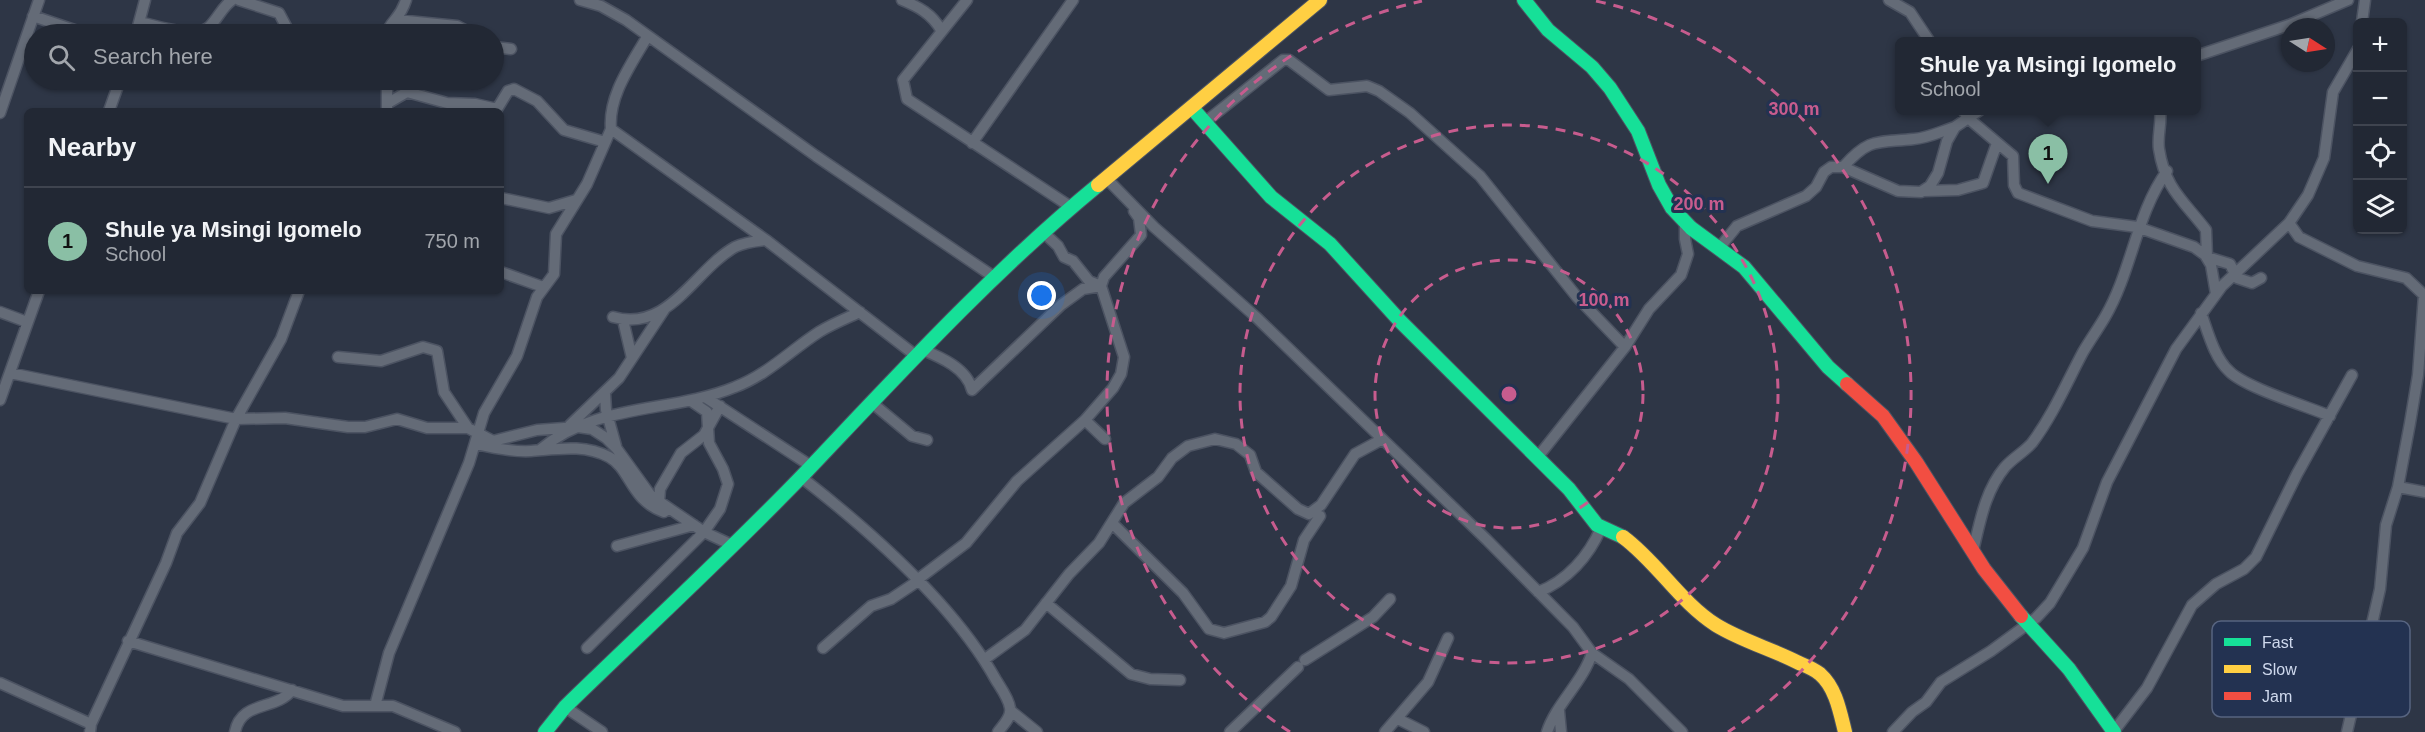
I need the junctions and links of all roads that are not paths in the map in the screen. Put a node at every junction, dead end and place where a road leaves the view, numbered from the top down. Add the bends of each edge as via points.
1 (39, 0) edge
2 (146, 0) edge
3 (232, 0) edge
4 (239, 0) edge
5 (406, 0) edge
6 (580, 0) edge
7 (902, 0) edge
8 (967, 0) edge
9 (1073, 0) edge
10 (1320, 0) edge
11 (1524, 0) edge
12 (1889, 0) edge
13 (2348, 0) edge
14 (33, 16) junction
15 (397, 20) junction
16 (140, 22) joint
17 (30, 24) edge
18 (57, 24) edge
19 (147, 24) edge
20 (212, 24) edge
21 (285, 24) edge
22 (390, 24) edge
23 (437, 24) edge
24 (941, 30) junction
25 (647, 37) junction
26 (1926, 37) edge
27 (24, 38) edge
28 (504, 48) edge
29 (511, 49) dead end
30 (2201, 54) edge
31 (2353, 58) edge
32 (5, 83) edge
33 (116, 90) edge
34 (387, 90) edge
35 (387, 107) edge
36 (110, 108) edge
37 (486, 108) edge
38 (498, 108) edge
39 (1192, 108) junction
40 (0, 113) edge
41 (1964, 115) edge
42 (1966, 115) edge
43 (2160, 115) edge
44 (1204, 123) junction
45 (1956, 127) junction
46 (611, 129) junction
47 (605, 142) junction
48 (972, 143) junction
49 (1998, 143) junction
50 (1843, 168) junction
51 (2166, 172) junction
52 (1107, 179) junction
53 (1924, 190) junction
54 (1126, 198) junction
55 (504, 199) edge
56 (576, 200) junction
57 (1071, 207) junction
58 (1685, 222) junction
59 (2289, 223) junction
60 (2140, 228) junction
61 (1043, 232) junction
62 (766, 240) junction
63 (1719, 247) junction
64 (2206, 257) junction
65 (504, 273) edge
66 (2235, 273) junction
67 (994, 277) junction
68 (2261, 278) dead end
69 (1101, 286) junction
70 (543, 287) junction
71 (38, 294) edge
72 (298, 294) edge
73 (2216, 294) junction
74 (664, 309) junction
75 (0, 312) edge
76 (860, 312) junction
77 (2201, 314) junction
78 (27, 322) junction
79 (1625, 347) junction
80 (918, 352) junction
81 (338, 357) dead end
82 (632, 358) junction
83 (10, 373) junction
84 (2352, 375) dead end
85 (605, 394) junction
86 (705, 397) junction
87 (0, 400) edge
88 (692, 401) junction
89 (871, 402) junction
90 (720, 406) junction
91 (2330, 416) junction
92 (607, 417) junction
93 (236, 419) junction
94 (1085, 420) junction
95 (569, 427) junction
96 (468, 428) junction
97 (707, 431) junction
98 (477, 439) junction
99 (927, 440) dead end
100 (1105, 440) dead end
101 (1381, 440) junction
102 (541, 449) junction
103 (617, 449) junction
104 (1537, 458) junction
105 (811, 466) junction
106 (801, 477) junction
107 (2398, 487) junction
108 (2425, 492) edge
109 (659, 502) junction
110 (1320, 516) dead end
111 (691, 522) junction
112 (1112, 524) junction
113 (1601, 528) junction
114 (704, 532) junction
115 (730, 544) junction
116 (617, 546) dead end
117 (1973, 551) junction
118 (918, 580) junction
119 (1538, 592) junction
120 (1390, 599) dead end
121 (1046, 603) junction
122 (2373, 621) edge
123 (2028, 624) junction
124 (1448, 638) dead end
125 (128, 641) junction
126 (587, 648) dead end
127 (823, 648) dead end
128 (1592, 653) junction
129 (985, 659) junction
130 (1180, 680) dead end
131 (0, 683) edge
132 (292, 690) junction
133 (375, 706) junction
134 (565, 707) junction
135 (1011, 711) junction
136 (1559, 711) junction
137 (2350, 717) edge
138 (1398, 719) junction
139 (91, 728) edge
140 (235, 732) edge
141 (454, 732) edge
142 (545, 732) edge
143 (602, 732) edge
144 (998, 732) edge
145 (1037, 732) edge
146 (1230, 732) edge
147 (1385, 732) edge
148 (1424, 732) edge
149 (1547, 732) edge
150 (1561, 732) edge
151 (1682, 732) edge
152 (1845, 732) edge
153 (1893, 732) edge
154 (2114, 732) edge
155 (2347, 732) edge

1 - 14 street
2 - 16 street
3 - 20 street
4 - 21 street via 279,13
5 - 15 street
6 - 25 street via 613,11
7 - 24 street via 926,11
8 - 24 street
9 - 48 street
10 - 39 street
11 - 58 street via 1542,23 1610,88 1638,131 1665,197
12 - 26 street via 1910,12
13 - 30 street
14 - 17 street
14 - 18 street
15 - 22 street
15 - 23 street
16 - 19 street
24 - 48 street via 903,80 903,89 907,99
25 - 46 street via 619,88 612,108
25 - 67 street
27 - 32 street
28 - 29 street
31 - 59 street via 2333,92 2326,145 2317,176
32 - 40 street
33 - 36 street
34 - 35 street
35 - 37 street via 407,92
38 - 47 street via 508,91 514,89 537,101 564,130
39 - 44 street
39 - 52 street
41 - 45 street
42 - 49 street
43 - 51 street via 2159,149
44 - 79 street via 1283,60 1289,60 1329,90 1345,91 1358,86 1379,91 1480,176 1577,297
44 - 104 street via 1271,197 1330,244 1400,321
45 - 50 street via 1917,139 1875,142 1860,148
45 - 53 street via 1947,141 1938,173
46 - 47 street
46 - 62 street
47 - 56 street
48 - 57 street
49 - 53 street via 1983,183 1958,190
49 - 60 street via 2013,156 2018,193 2092,221
50 - 53 street via 1898,191
50 - 63 street via 1827,169 1811,193 1800,200 1737,226
51 - 60 street
51 - 64 street via 2179,200 2206,230
52 - 54 street
52 - 57 street
54 - 69 street via 1139,218 1142,235
54 - 101 street via 1256,317
55 - 56 street via 549,208
56 - 70 street via 556,234 554,274
57 - 61 street
58 - 63 street
58 - 79 street via 1689,253 1684,270 1649,309
59 - 66 street
59 - 107 street via 2299,237 2357,266 2406,278 2424,295 2418,375
60 - 64 street via 2194,247
60 - 117 street via 2106,316 2083,352 2067,388 2031,443 2005,467 1989,492
61 - 67 street
61 - 69 street via 1089,281
62 - 74 street via 735,248 714,261
62 - 76 street
63 - 117 street via 1752,276 1828,367 1883,416
64 - 66 street via 2230,264
64 - 73 street via 2213,271
65 - 70 street
66 - 68 street via 2237,278 2252,284
66 - 73 street
67 - 80 street
69 - 80 street via 1083,289 1061,305 972,390 971,384 949,362
69 - 94 street via 1124,357 1113,388
70 - 98 street via 517,356 487,407
71 - 78 street
72 - 93 street via 281,339
73 - 77 street
74 - 82 street
74 - 82 street via 636,320 618,319
75 - 78 street
76 - 80 street
76 - 86 street via 820,332 752,380
77 - 91 street via 2230,373
77 - 123 street via 2164,370 2116,464 2083,548 2050,603
78 - 83 street
79 - 104 street
80 - 89 street
81 - 96 street via 381,361 423,347 437,351 444,392
82 - 85 street
83 - 87 street
83 - 93 street
84 - 91 street
85 - 92 street
85 - 95 street
86 - 88 street
86 - 90 street
88 - 92 street
88 - 97 street via 707,412
89 - 99 street via 912,436
89 - 105 street
90 - 97 street
90 - 105 street
91 - 154 street via 2256,557 2192,605 2147,688
92 - 95 street
92 - 103 street
93 - 96 street via 285,418 348,427 397,419 427,428
93 - 125 street via 200,503 177,533
94 - 100 street
94 - 118 street via 1017,481 966,543
95 - 98 street via 537,430 502,440
95 - 102 street
95 - 103 street via 598,432
96 - 98 street
97 - 109 street via 681,453 660,489
97 - 114 street via 728,484 726,498
98 - 102 street via 508,450
98 - 133 street via 389,653
101 - 112 street via 1354,454 1321,505 1309,514 1261,477 1247,451 1236,444 1215,439 1188,446 1172,458 1158,477 1132,495
101 - 119 street
102 - 111 street via 574,447 611,458 648,504
103 - 109 street via 644,489
104 - 113 street
105 - 106 street
106 - 115 street
106 - 118 street via 846,512
107 - 108 street
107 - 122 street via 2386,525
109 - 111 street
110 - 112 street via 1304,540 1292,586 1271,617 1224,633 1209,629 1183,594
111 - 114 street
111 - 116 street
112 - 121 street
113 - 119 street via 1565,578
113 - 152 street via 1615,531 1641,550 1715,624 1820,674 1836,697
114 - 115 street
114 - 126 street
115 - 134 street
117 - 123 street
118 - 127 street via 891,599 871,606
118 - 129 street
119 - 128 street via 1573,627
120 - 146 street via 1373,617 1302,663
121 - 129 street via 1025,630
121 - 130 street via 1131,674
123 - 153 street via 1947,678
123 - 154 street via 2068,669
124 - 138 street via 1428,682
125 - 132 street
125 - 139 street
128 - 136 street
128 - 151 street via 1629,679
129 - 135 street
131 - 139 street
132 - 133 street via 343,706
132 - 140 street via 285,697 248,711 238,721
133 - 141 street via 400,708
134 - 142 street
134 - 143 street
135 - 144 street
135 - 145 street
136 - 149 street
136 - 150 street
137 - 155 street
138 - 147 street
138 - 148 street

